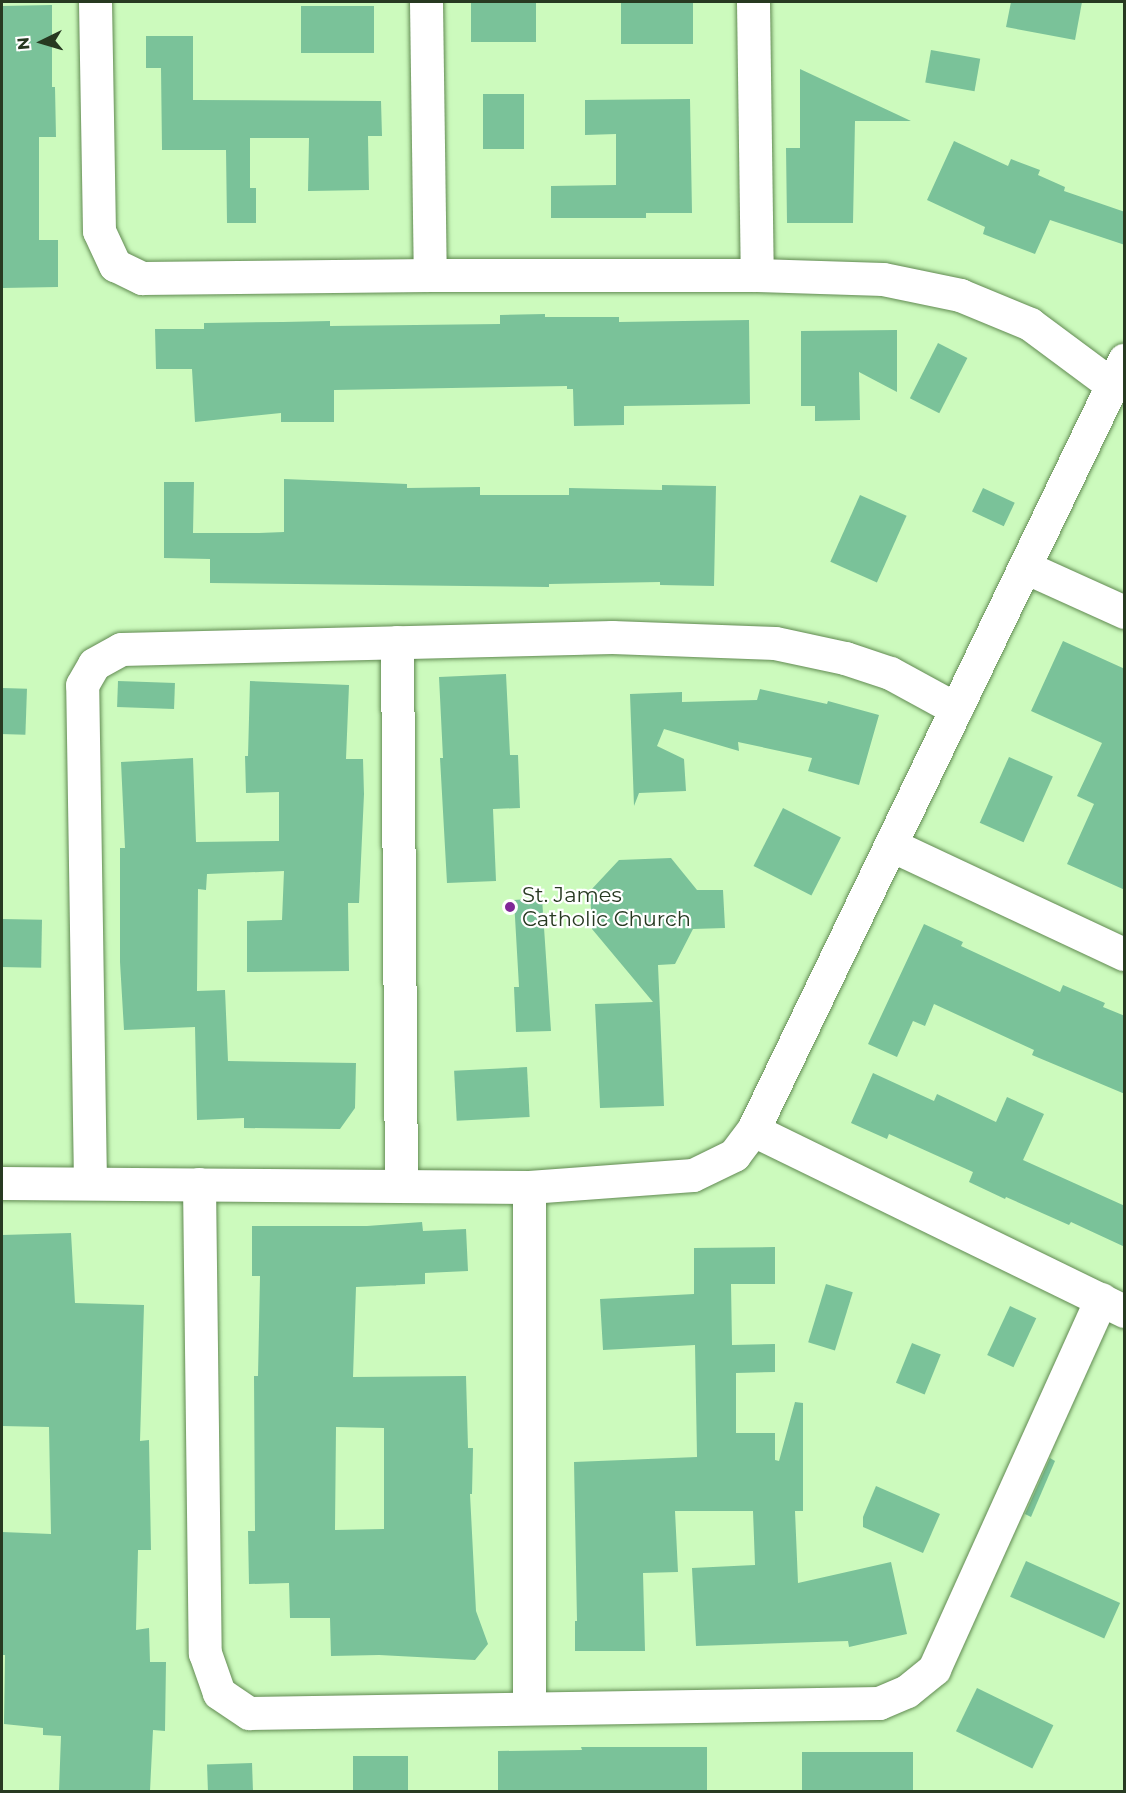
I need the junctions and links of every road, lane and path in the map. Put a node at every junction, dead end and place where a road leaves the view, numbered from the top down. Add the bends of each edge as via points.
1 (95, 2) edge
2 (426, 2) edge
3 (753, 2) edge
4 (430, 275) junction
5 (757, 275) junction
6 (1118, 373) edge
7 (1025, 567) junction
8 (1125, 612) edge
9 (397, 642) junction
10 (957, 709) junction
11 (891, 845) junction
12 (1125, 954) edge
13 (753, 1130) junction
14 (2, 1183) edge
15 (90, 1183) junction
16 (199, 1184) junction
17 (401, 1185) junction
18 (529, 1187) junction
19 (1113, 1305) edge
20 (529, 1707) junction

1 - 4 street via 99,231 115,265 142,278
2 - 4 street
3 - 5 street
4 - 5 street
5 - 6 street via 883,279 960,295 1030,324
6 - 7 street
7 - 8 street
7 - 10 street
9 - 10 street via 612,637 775,643 845,658 890,673
9 - 15 street via 121,649 94,664 82,685
9 - 17 street
10 - 11 street
11 - 12 street
11 - 13 street
13 - 18 street via 734,1155 693,1175
13 - 19 street
14 - 15 street
15 - 16 street
16 - 17 street
16 - 20 street via 205,1653 219,1693 249,1713
17 - 18 street
18 - 20 street
19 - 20 street via 934,1669 907,1691 879,1703

